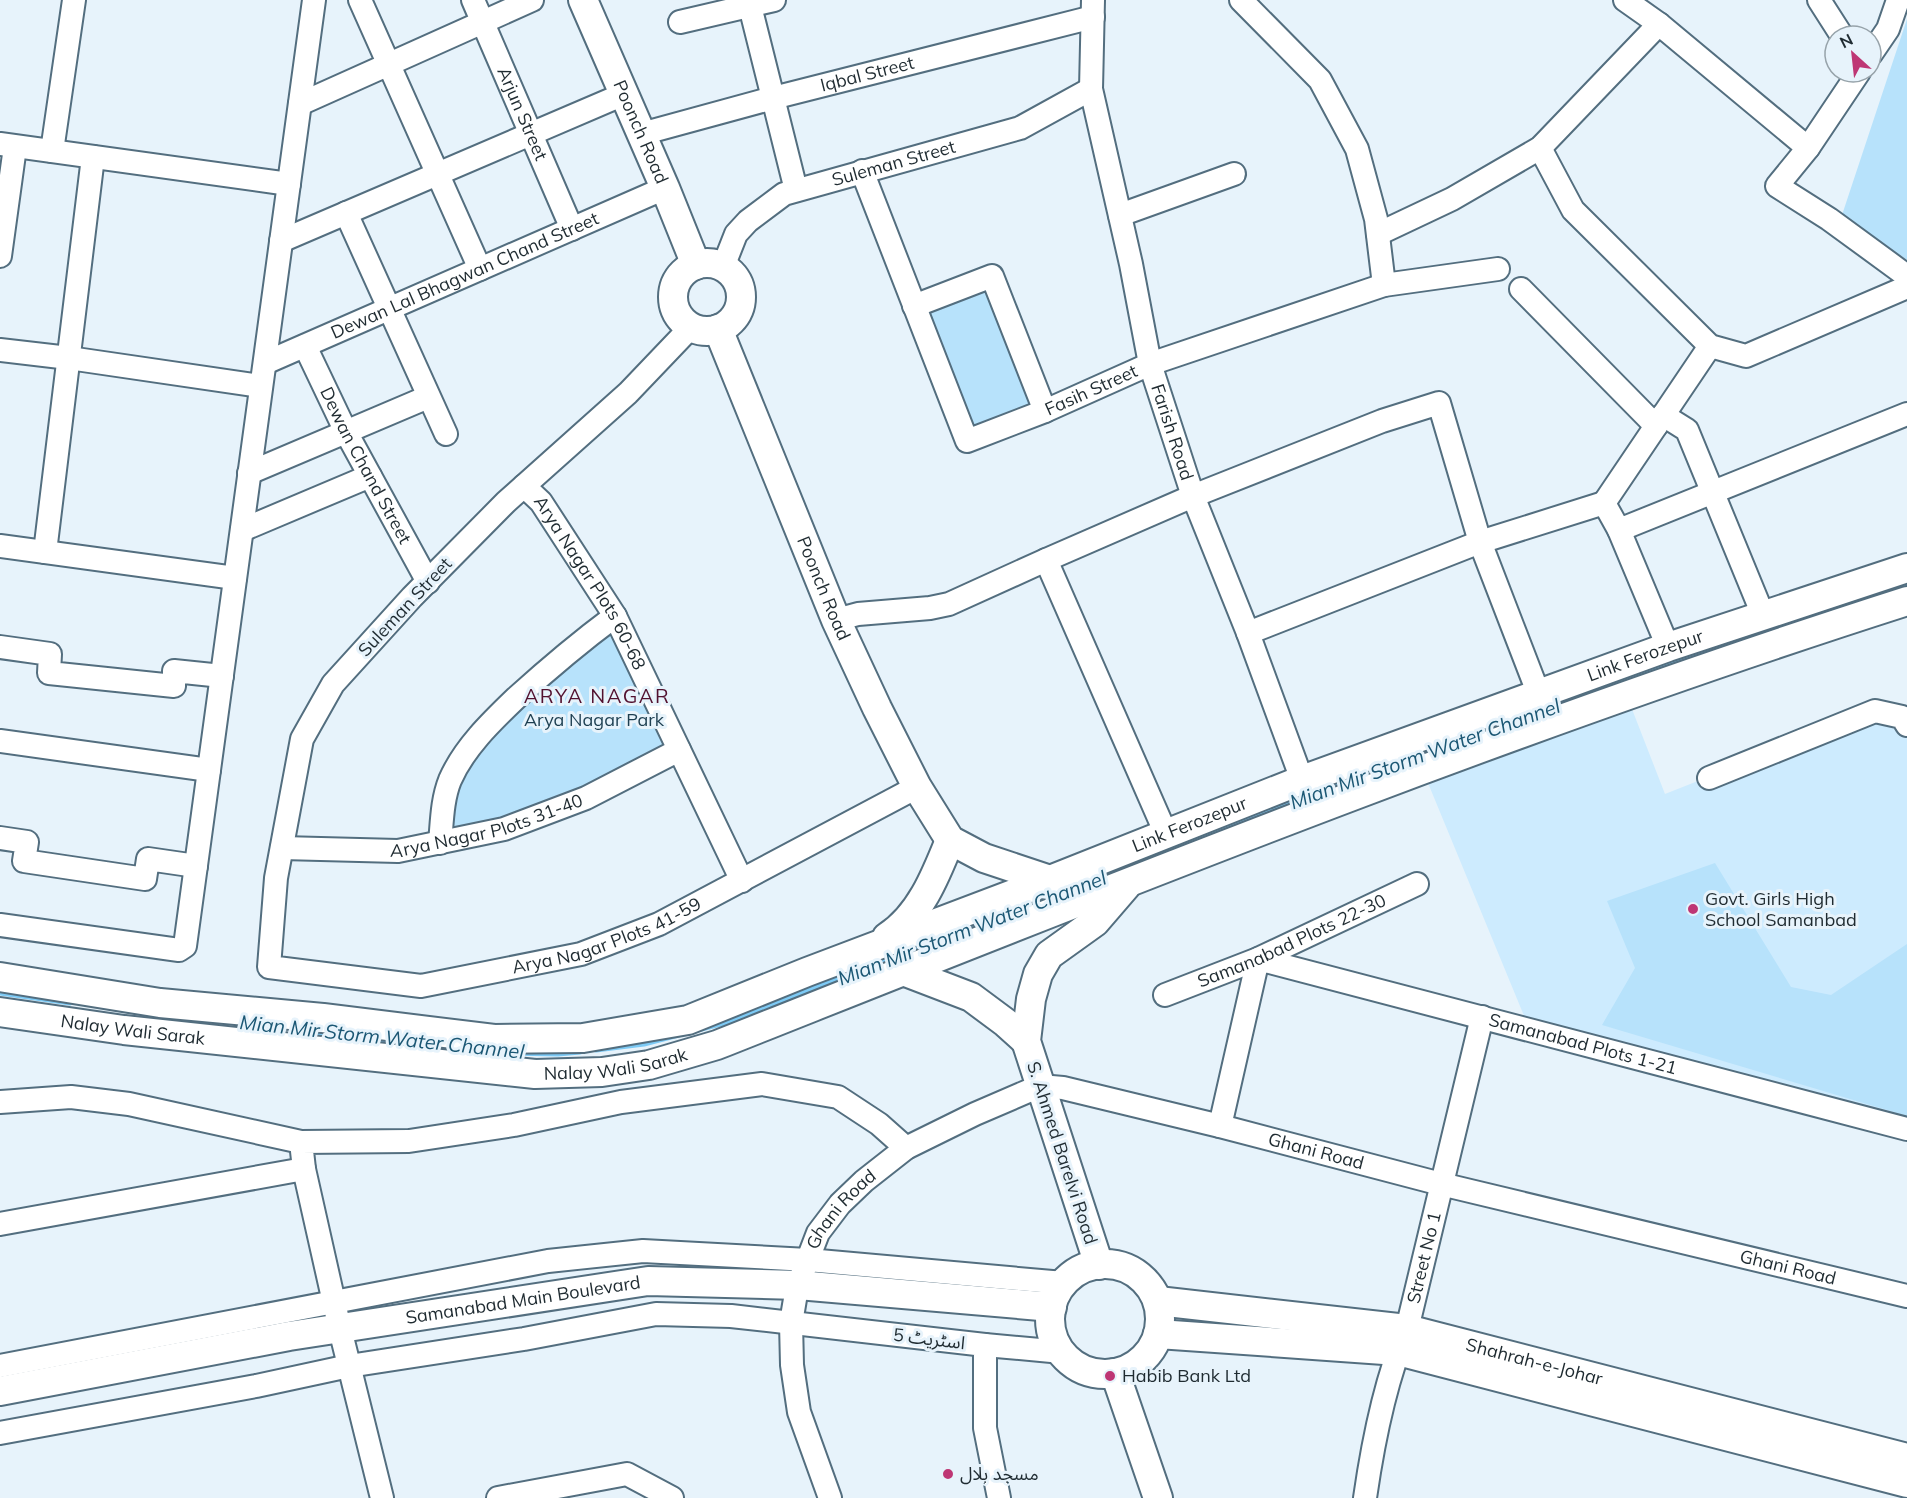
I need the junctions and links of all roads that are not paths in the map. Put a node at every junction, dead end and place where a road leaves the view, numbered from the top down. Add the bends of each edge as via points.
1 (74, 0) edge
2 (360, 0) edge
3 (473, 0) edge
4 (532, 0) edge
5 (583, 0) edge
6 (1241, 0) edge
7 (1625, 0) edge
8 (1819, 0) edge
9 (1898, 0) edge
10 (312, 1) edge
11 (765, 2) edge
12 (1093, 9) edge
13 (482, 22) junction
14 (680, 22) dead end
15 (1659, 24) junction
16 (1834, 24) edge
17 (1883, 36) edge
18 (389, 64) junction
19 (1851, 84) edge
20 (1091, 89) junction
21 (624, 93) junction
22 (773, 98) junction
23 (300, 104) junction
24 (531, 134) junction
25 (641, 134) junction
26 (8, 146) edge
27 (1540, 148) junction
28 (1808, 148) junction
29 (52, 152) junction
30 (93, 157) junction
31 (861, 171) junction
32 (438, 174) junction
33 (1234, 174) dead end
34 (289, 184) junction
35 (664, 188) junction
36 (796, 190) junction
37 (346, 213) junction
38 (1120, 215) junction
39 (572, 229) junction
40 (1378, 234) junction
41 (281, 241) junction
42 (0, 256) edge
43 (710, 266) junction
44 (480, 269) junction
45 (1498, 269) dead end
46 (1907, 276) edge
47 (1384, 285) junction
48 (1907, 287) edge
49 (1521, 290) dead end
50 (914, 306) junction
51 (389, 309) junction
52 (691, 327) junction
53 (718, 329) junction
54 (305, 346) junction
55 (1710, 346) junction
56 (0, 350) edge
57 (69, 358) junction
58 (265, 363) junction
59 (1150, 364) junction
60 (261, 386) junction
61 (428, 397) junction
62 (1045, 411) junction
63 (1907, 414) edge
64 (1660, 420) junction
65 (346, 432) junction
66 (446, 434) dead end
67 (249, 473) junction
68 (370, 476) junction
69 (524, 486) junction
70 (1712, 493) junction
71 (1193, 496) junction
72 (1604, 503) junction
73 (1619, 530) junction
74 (242, 531) junction
75 (1480, 542) junction
76 (0, 551) edge
77 (45, 552) junction
78 (1046, 560) junction
79 (1907, 568) edge
80 (235, 578) junction
81 (428, 582) junction
82 (1907, 601) edge
83 (1763, 615) junction
84 (615, 616) junction
85 (836, 620) junction
86 (1248, 633) junction
87 (0, 647) edge
88 (1660, 650) junction
89 (222, 676) junction
90 (1659, 684) junction
91 (1539, 695) junction
92 (1905, 716) edge
93 (0, 741) edge
94 (679, 750) junction
95 (209, 770) junction
96 (1709, 778) dead end
97 (1302, 780) junction
98 (916, 787) junction
99 (1166, 834) junction
100 (0, 838) edge
101 (950, 840) junction
102 (440, 843) junction
103 (282, 848) junction
104 (196, 866) junction
105 (1050, 880) junction
106 (742, 881) junction
107 (1129, 882) junction
108 (1417, 884) dead end
109 (0, 925) edge
110 (869, 948) junction
111 (1258, 959) junction
112 (269, 967) joint
113 (903, 971) junction
114 (0, 976) edge
115 (1165, 995) dead end
116 (129, 997) junction
117 (0, 1012) edge
118 (1482, 1017) junction
119 (124, 1030) junction
120 (1026, 1041) junction
121 (1040, 1086) junction
122 (0, 1102) edge
123 (1220, 1126) junction
124 (1907, 1129) edge
125 (301, 1142) junction
126 (906, 1148) junction
127 (304, 1169) junction
128 (1441, 1184) junction
129 (0, 1224) edge
130 (1099, 1265) junction
131 (798, 1292) junction
132 (1907, 1296) edge
133 (1158, 1301) junction
134 (1056, 1304) junction
135 (342, 1335) junction
136 (1158, 1335) junction
137 (1402, 1340) junction
138 (985, 1345) junction
139 (1062, 1353) junction
140 (0, 1366) edge
141 (1115, 1373) junction
142 (0, 1391) edge
143 (0, 1410) edge
144 (0, 1433) edge
145 (1907, 1458) edge
146 (1907, 1483) edge
147 (382, 1498) edge
148 (498, 1498) edge
149 (672, 1498) edge
150 (831, 1498) edge
151 (999, 1498) edge
152 (1158, 1498) edge
153 (1365, 1498) edge

1 - 29 street
2 - 18 street
3 - 13 street, Arjun Street
4 - 13 street
5 - 21 main road, Poonch Road
6 - 40 street via 1320,80 1357,149
7 - 15 street
8 - 16 street
9 - 17 street
10 - 23 street
11 - 14 street
11 - 22 street
12 - 20 street, Farish Road
12 - 22 street, Iqbal Street
13 - 18 street
13 - 24 street, Arjun Street
15 - 27 street
15 - 28 street
18 - 23 street
18 - 32 street
19 - 28 street
20 - 31 street, Suleman Street via 1020,128
20 - 38 street, Farish Road
21 - 24 street
21 - 25 main road, Poonch Road
22 - 25 street, Iqbal Street
22 - 36 street
23 - 34 street
24 - 32 street
24 - 39 street, Arjun Street
25 - 35 main road, Poonch Road
26 - 29 street
26 - 42 street
27 - 40 street via 1452,199
27 - 55 street via 1572,210
28 - 46 street via 1777,186
29 - 30 street
30 - 34 street
30 - 57 street
31 - 36 street, Suleman Street
31 - 50 street, Fasih Street
32 - 37 street
32 - 44 street
33 - 38 street
34 - 41 street
35 - 39 street, Dewan Lal Bhagwan Chand Street
35 - 43 main road, Poonch Road
36 - 43 street, Suleman Street via 784,194 748,221
37 - 41 street
37 - 51 street
38 - 59 street, Farish Road
39 - 44 street, Dewan Lal Bhagwan Chand Street
40 - 47 street
41 - 58 street
43 - 52 main road via 686,270 674,289 676,311
43 - 53 main road via 733,275 741,300 738,312
44 - 51 street, Dewan Lal Bhagwan Chand Street
45 - 47 street, Fasih Street
47 - 59 street, Fasih Street
48 - 55 street via 1746,356
49 - 64 street
50 - 62 street, Fasih Street via 967,441
50 - 62 street via 992,276
51 - 54 street, Dewan Lal Bhagwan Chand Street
51 - 61 street
52 - 53 main road
52 - 69 street, Suleman Street via 628,393
53 - 85 main road, Poonch Road
54 - 58 street, Dewan Lal Bhagwan Chand Street
54 - 65 street, Dewan Chand Street
55 - 64 street
56 - 57 street
57 - 60 street
57 - 77 street
58 - 60 street
59 - 62 street, Fasih Street
59 - 71 street, Farish Road
60 - 67 street
61 - 65 street
61 - 66 street
63 - 70 street
64 - 70 street via 1687,430
64 - 72 street
65 - 67 street
65 - 68 street, Dewan Chand Street
67 - 74 street
68 - 74 street
68 - 81 street, Dewan Chand Street
69 - 81 street, Suleman Street
69 - 84 street, Arya Nagar Plots 60-68 via 541,502
70 - 73 street
70 - 83 street
71 - 75 street via 1382,421 1439,403
71 - 78 street
71 - 86 street, Farish Road
72 - 73 street
72 - 75 street
73 - 88 street
74 - 80 street
75 - 86 street
75 - 91 street
76 - 77 street
77 - 80 street
78 - 85 street via 950,604
78 - 99 street
79 - 83 main road, Link Ferozepur
80 - 89 street
81 - 103 street, Suleman Street via 333,684 302,739
82 - 90 main road, Link Ferozepur
83 - 88 main road, Link Ferozepur
84 - 94 street, Arya Nagar Plots 60-68
84 - 102 street via 560,658 490,722 450,780 443,804
85 - 98 main road, Poonch Road
86 - 97 street, Farish Road
87 - 89 street via 50,654 49,673 174,686 174,671
88 - 90 main road
88 - 91 main road, Link Ferozepur
89 - 95 street
90 - 107 main road, Link Ferozepur
91 - 97 main road, Link Ferozepur
92 - 96 street via 1875,711
93 - 95 street
94 - 102 street, Arya Nagar Plots 31-40 via 586,798 504,829
94 - 106 street, Arya Nagar Plots 60-68
95 - 104 street
97 - 99 main road, Link Ferozepur
98 - 101 main road, Poonch Road
98 - 106 street, Arya Nagar Plots 41-59
99 - 105 main road, Link Ferozepur
100 - 104 street via 27,842 24,861 145,879 148,859
101 - 105 main road, Poonch Road via 984,858
101 - 110 main road via 919,903 897,930
102 - 103 street, Arya Nagar Plots 31-40 via 398,851
103 - 112 street, Suleman Street
104 - 109 street via 185,946 179,950
105 - 110 main road, Nalay Wali Sarak
106 - 112 street, Arya Nagar Plots 41-59 via 659,924 580,954 421,986
107 - 113 main road, Nalay Wali Sarak
107 - 120 main road, S. Ahmed Barelvi Road via 1095,922 1049,955 1035,982
108 - 111 street, Samanabad Plots 22-30
110 - 116 main road, Nalay Wali Sarak via 688,1020 583,1038 494,1039
111 - 115 street, Samanabad Plots 22-30
111 - 118 street, Samanabad Plots 1-21
111 - 123 street
113 - 119 main road, Nalay Wali Sarak via 717,1045 649,1065 602,1072 535,1074
113 - 120 main road, S. Ahmed Barelvi Road via 971,996
114 - 116 main road, Nalay Wali Sarak
116 - 119 main road
117 - 119 main road, Nalay Wali Sarak
118 - 124 street, Samanabad Plots 1-21
118 - 128 street, Street No 1
120 - 121 main road, S. Ahmed Barelvi Road
121 - 123 street, Ghani Road via 1063,1088
121 - 126 street, Ghani Road
121 - 130 main road, S. Ahmed Barelvi Road
122 - 125 street via 71,1097 129,1104
123 - 128 street, Ghani Road
125 - 126 street via 409,1142 621,1102 762,1084 838,1097
125 - 127 street
126 - 131 street, Ghani Road via 840,1204 818,1233
127 - 129 street
127 - 135 street
128 - 132 street, Ghani Road
128 - 137 street, Street No 1
130 - 133 main road via 1117,1265 1134,1272 1148,1284
130 - 134 main road via 1074,1274
131 - 134 main road, Samanabad Main Boulevard
131 - 134 street
131 - 135 main road, Samanabad Main Boulevard via 633,1295
131 - 135 street via 643,1251 548,1261
131 - 138 street, اسٹریٹ 5
131 - 150 street via 792,1365 799,1412
133 - 136 main road
133 - 137 main road, Shahrah-e-Johar
134 - 139 main road via 1054,1339
135 - 140 street
135 - 142 main road, Samanabad Main Boulevard via 289,1336
135 - 143 main road, Samanabad Main Boulevard
135 - 144 street via 256,1386
135 - 147 street
136 - 137 main road, Shahrah-e-Johar
136 - 141 main road via 1142,1360
137 - 145 main road, Shahrah-e-Johar
137 - 146 main road, Shahrah-e-Johar
137 - 153 street, Street No 1 via 1372,1453
138 - 139 street
138 - 151 street, اسٹریٹ 5 via 985,1428
139 - 141 main road via 1076,1366 1095,1373
141 - 152 main road
148 - 149 street via 627,1474

